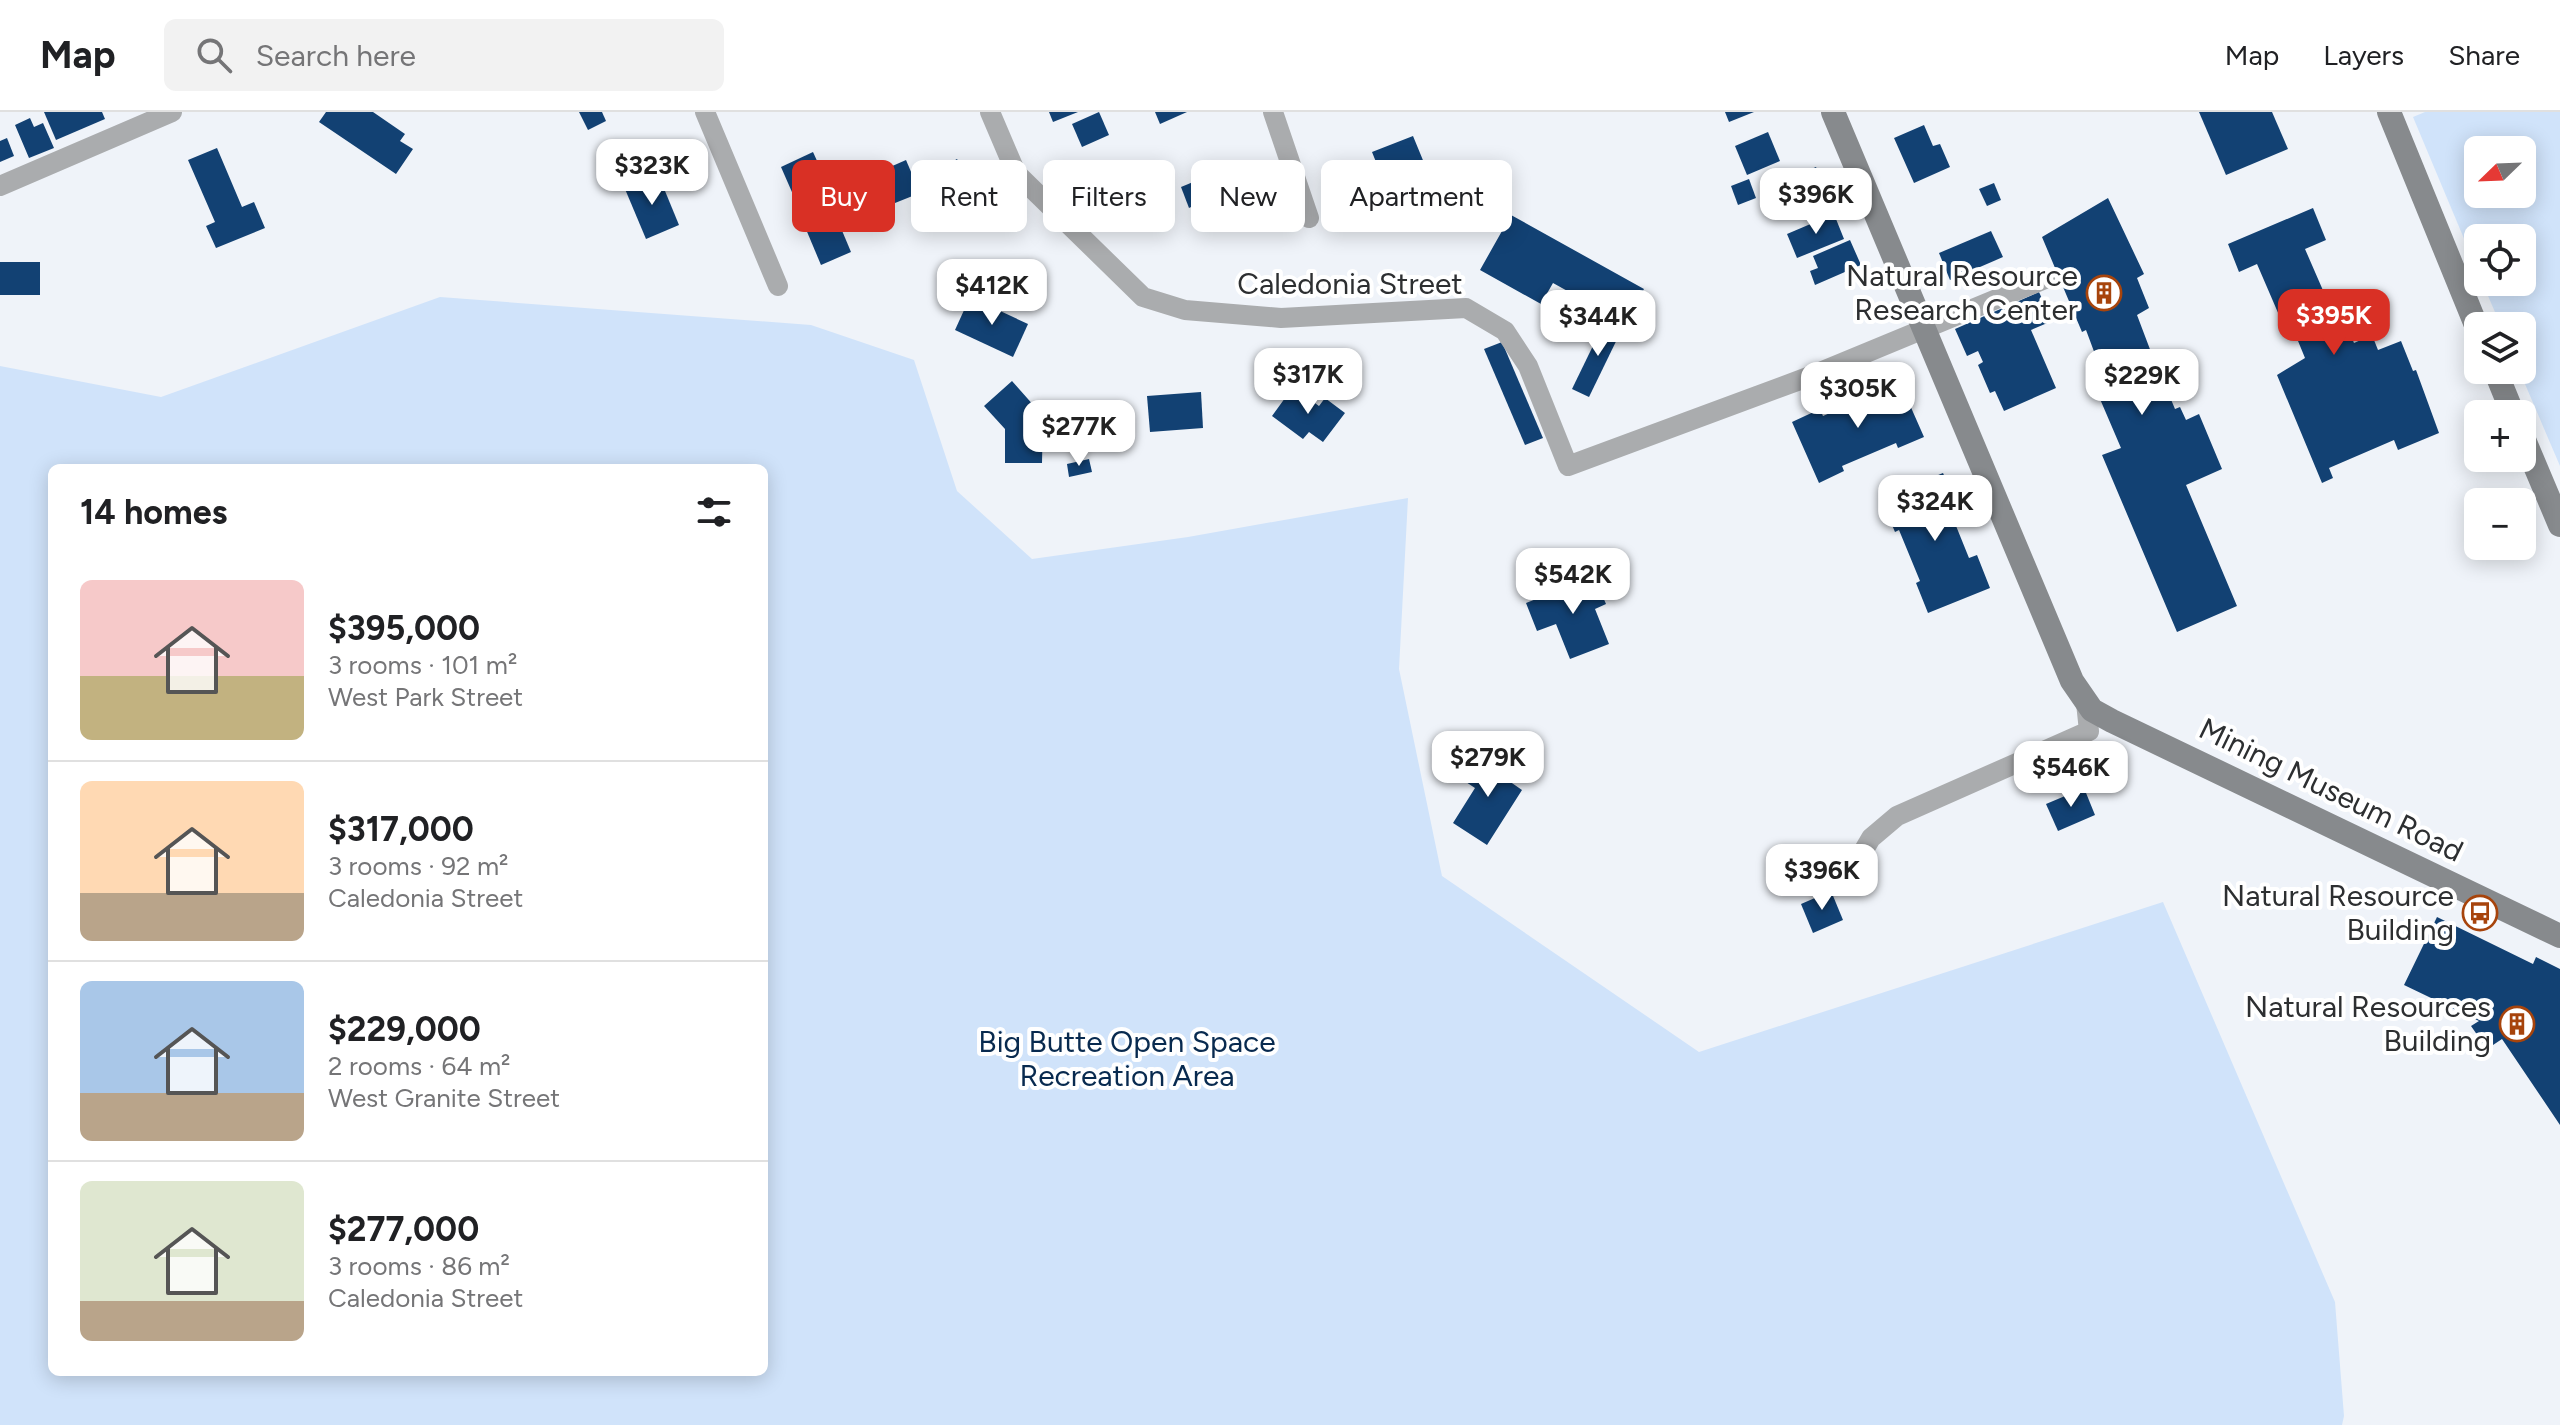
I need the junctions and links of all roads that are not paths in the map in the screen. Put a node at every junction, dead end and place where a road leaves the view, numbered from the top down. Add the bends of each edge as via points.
1 (705, 112) edge
2 (990, 112) edge
3 (1833, 112) edge
4 (2389, 112) edge
5 (159, 115) edge
6 (1281, 115) edge
7 (0, 186) edge
8 (1309, 218) dead end
9 (2045, 279) dead end
10 (778, 286) dead end
11 (2471, 312) edge
12 (1924, 328) junction
13 (2536, 468) edge
14 (2560, 525) edge
15 (2083, 699) junction
16 (1854, 867) dead end
17 (2560, 936) edge

1 - 10 street
2 - 12 street, Caledonia Street via 1016,173 1143,297 1185,310 1281,318 1466,308 1505,331 1528,366 1568,466
3 - 12 street
4 - 11 street
5 - 7 street
6 - 8 street
9 - 12 street
12 - 15 street
13 - 14 street
15 - 16 street via 2089,731 1897,816 1871,838
15 - 17 street, Mining Museum Road via 2112,721

